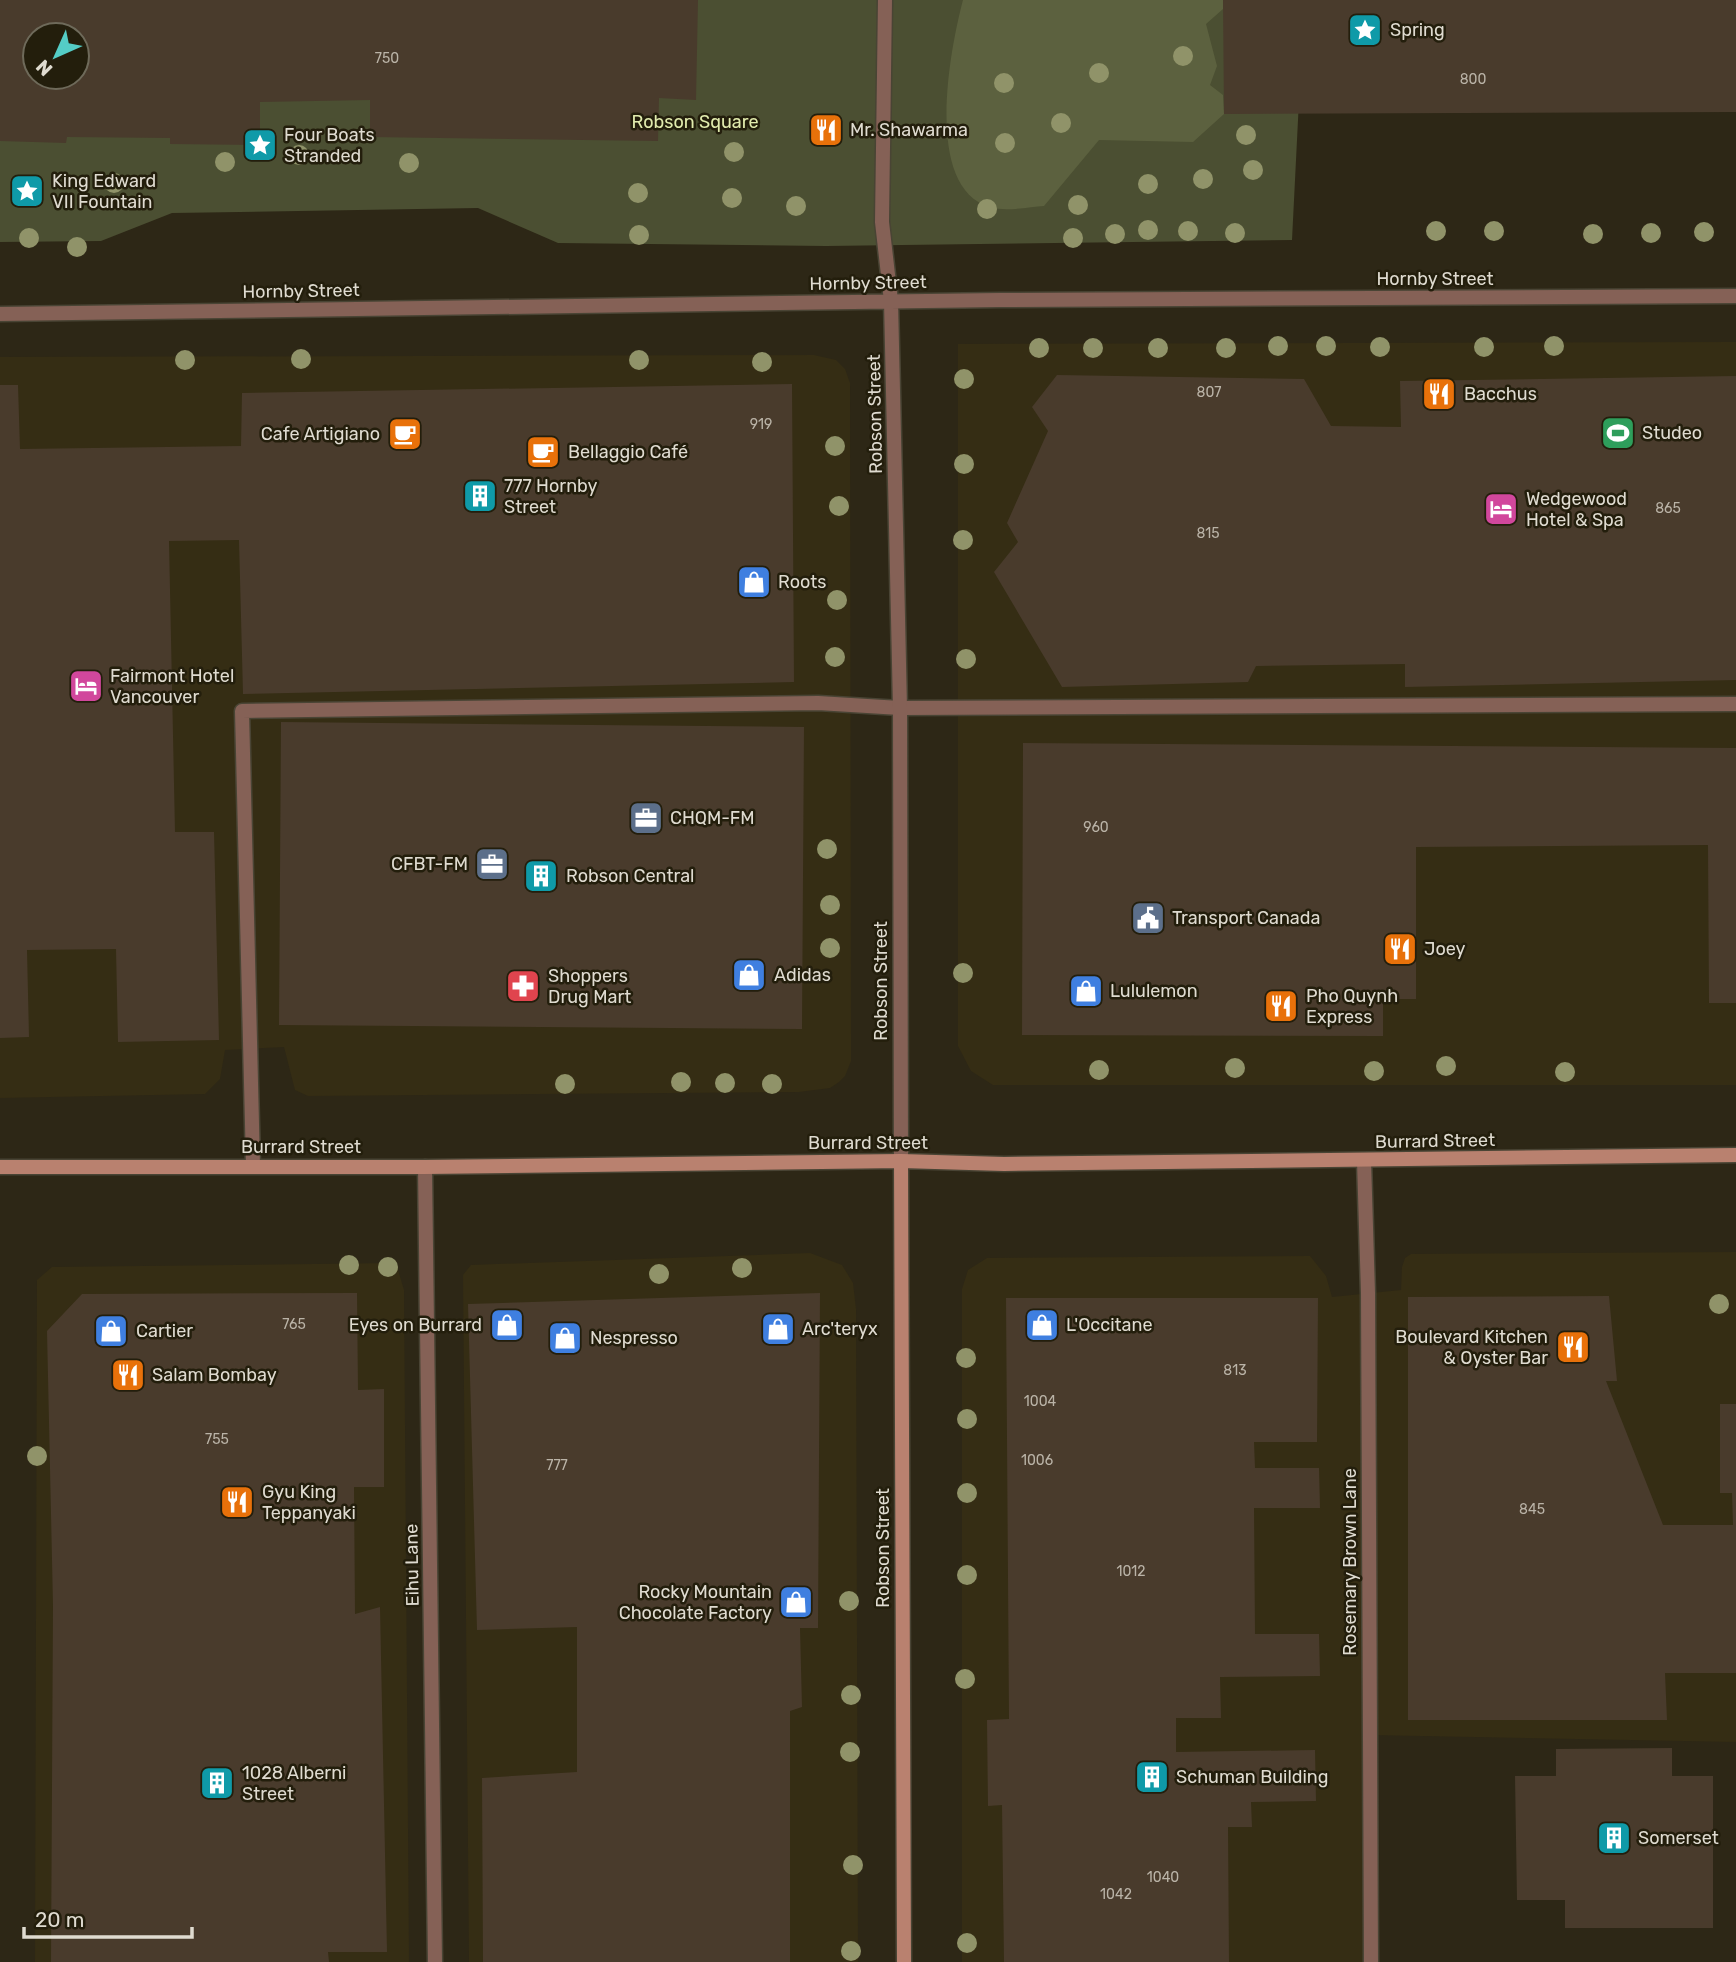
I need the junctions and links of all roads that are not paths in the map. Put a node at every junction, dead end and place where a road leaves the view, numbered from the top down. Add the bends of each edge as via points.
1 (885, 0) edge
2 (1736, 296) edge
3 (891, 301) junction
4 (0, 314) edge
5 (1736, 704) edge
6 (900, 708) junction
7 (1736, 1155) edge
8 (901, 1161) junction
9 (1364, 1161) junction
10 (253, 1166) junction
11 (0, 1167) edge
12 (425, 1167) junction
13 (435, 1962) edge
14 (904, 1962) edge
15 (1371, 1962) edge

1 - 3 street, Robson Street via 882,222
2 - 3 street, Hornby Street
3 - 4 street, Hornby Street
3 - 6 street, Robson Street
5 - 6 street
6 - 8 street, Robson Street
6 - 10 street via 818,703 242,710
7 - 9 main road, Burrard Street
8 - 9 main road, Burrard Street
8 - 12 main road, Burrard Street
8 - 14 main road, Robson Street
9 - 15 street, Rosemary Brown Lane
10 - 11 main road, Burrard Street
10 - 12 main road, Burrard Street
12 - 13 street, Eihu Lane

